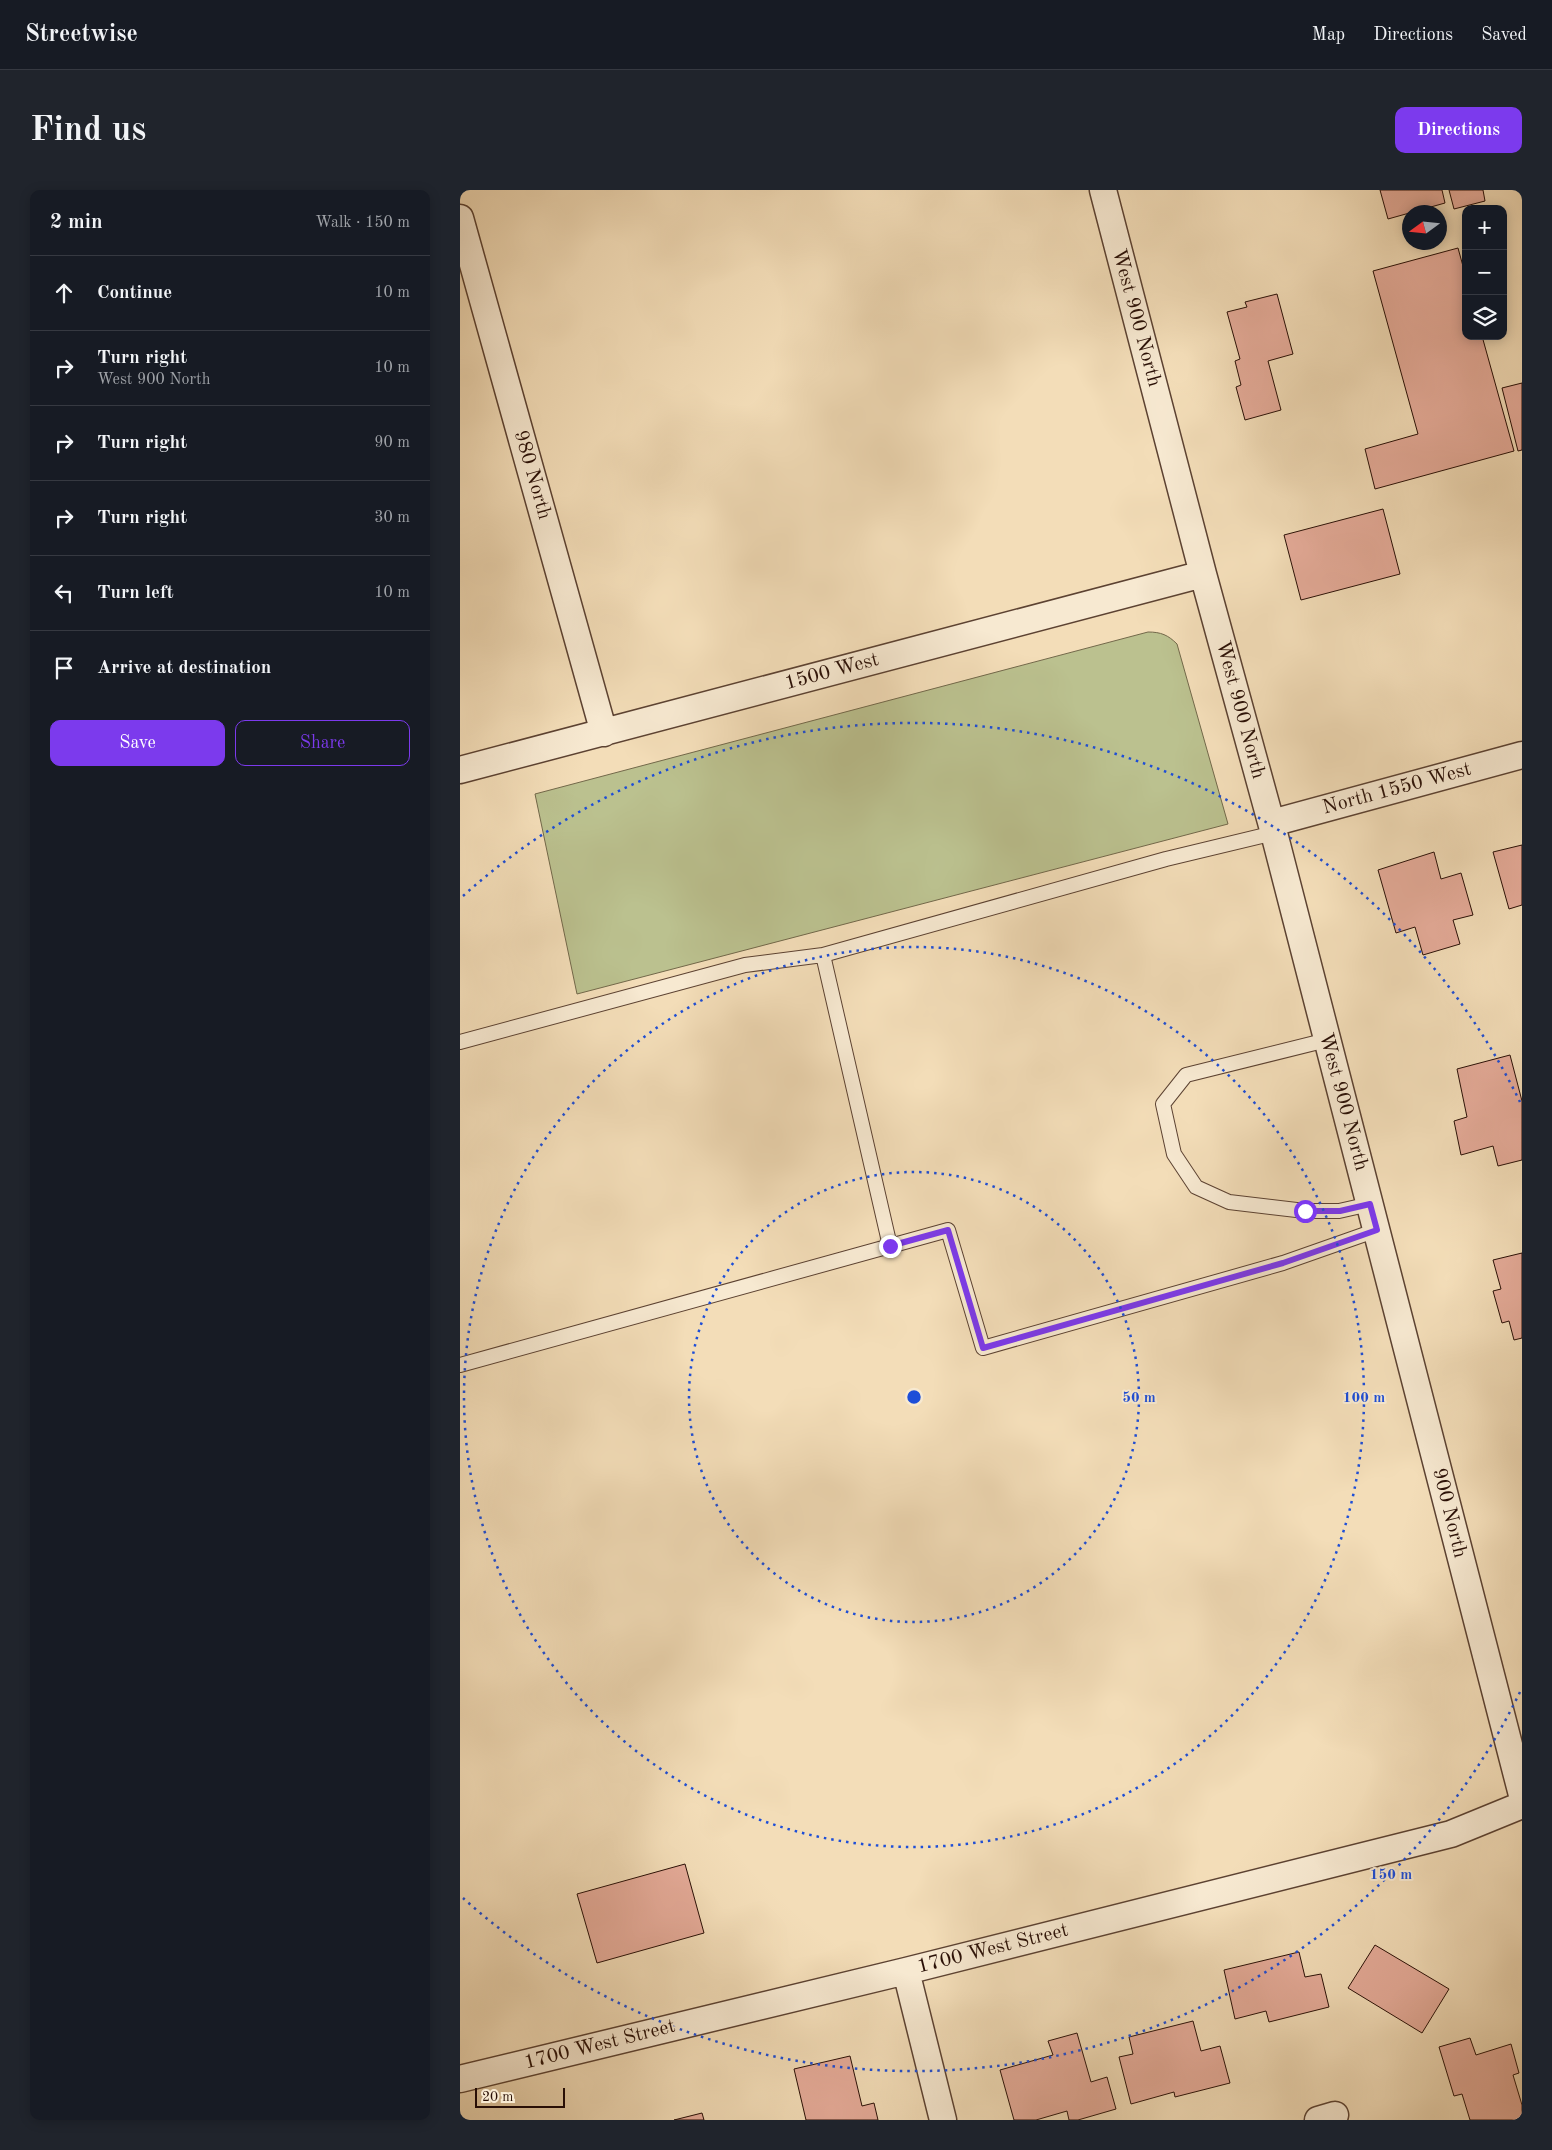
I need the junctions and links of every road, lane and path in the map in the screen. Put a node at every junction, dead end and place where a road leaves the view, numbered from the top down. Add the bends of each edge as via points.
1 (1103, 190) edge
2 (460, 218) edge
3 (1203, 574) junction
4 (604, 733) junction
5 (1522, 756) edge
6 (460, 770) edge
7 (1273, 828) junction
8 (823, 955) junction
9 (1327, 1040) junction
10 (460, 1042) edge
11 (1370, 1204) junction
12 (1377, 1230) junction
13 (890, 1246) junction
14 (460, 1365) edge
15 (1522, 1795) edge
16 (1522, 1805) edge
17 (906, 1970) junction
18 (460, 2079) edge
19 (943, 2120) edge

1 - 3 street, West 900 North
2 - 4 street, 980 North
3 - 4 street, 1500 West
3 - 7 street, West 900 North
4 - 6 street, 1500 West
5 - 7 street, North 1550 West
7 - 8 lane
7 - 9 street, West 900 North
8 - 10 lane via 745,965
8 - 13 lane
9 - 11 street, West 900 North
9 - 11 lane via 1186,1075 1163,1104 1174,1154 1196,1187 1229,1202 1305,1211 1340,1211
11 - 12 street, West 900 North
12 - 13 lane via 1283,1263 983,1348 948,1230
12 - 15 street, 900 North
13 - 14 lane
16 - 17 street, 1700 West Street via 1451,1834
17 - 18 street, 1700 West Street
17 - 19 street

